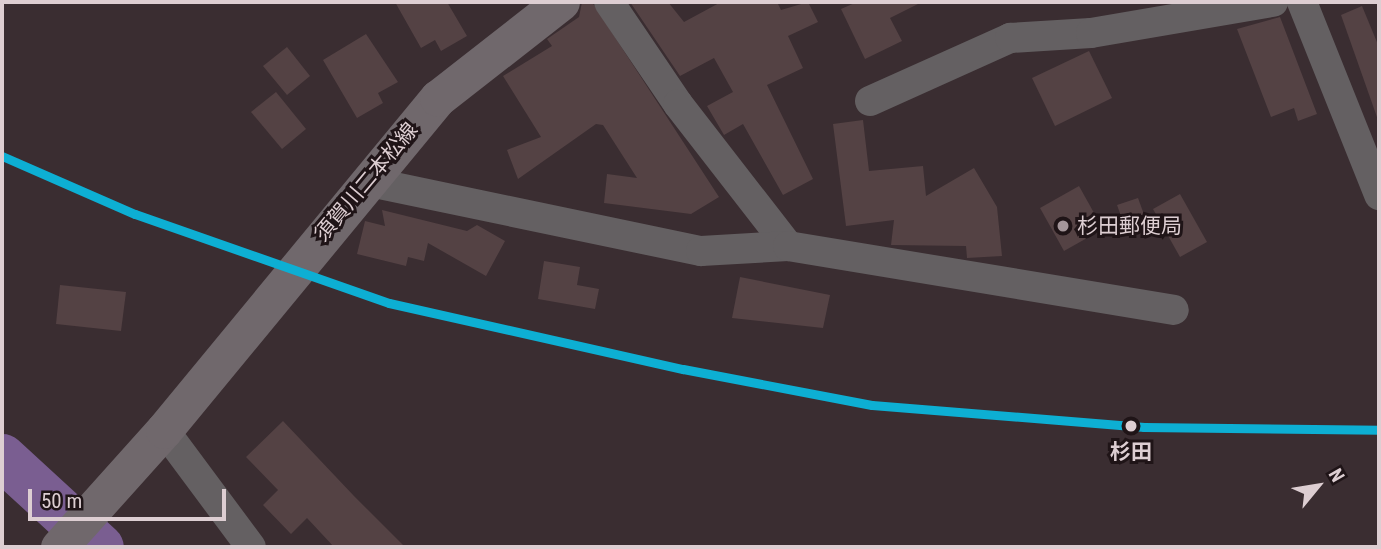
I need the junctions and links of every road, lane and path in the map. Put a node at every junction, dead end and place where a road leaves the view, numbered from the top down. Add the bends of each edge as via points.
1 (561, 2) edge
2 (609, 2) edge
3 (1273, 2) edge
4 (1302, 2) edge
5 (870, 101) dead end
6 (370, 182) junction
7 (1379, 195) edge
8 (788, 246) junction
9 (1174, 310) dead end
10 (159, 436) junction
11 (59, 547) edge
12 (251, 547) edge

1 - 6 main road, 須賀川二本松線 via 472,65
2 - 8 street via 678,104
3 - 5 street via 1091,33 1010,38
4 - 7 street
6 - 8 street via 701,251
6 - 10 main road, 須賀川二本松線
8 - 9 street
10 - 11 main road, 須賀川二本松線
10 - 12 street

